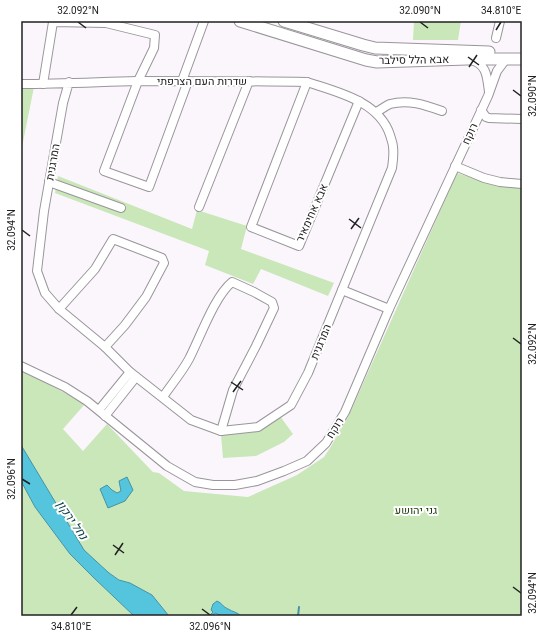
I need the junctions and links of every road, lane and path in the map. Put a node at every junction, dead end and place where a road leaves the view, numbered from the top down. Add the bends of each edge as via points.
1 (204, 21) edge
2 (240, 21) edge
3 (284, 21) edge
4 (500, 21) edge
5 (496, 38) dead end
6 (522, 52) edge
7 (466, 59) junction
8 (506, 59) junction
9 (522, 59) edge
10 (138, 81) junction
11 (185, 81) junction
12 (249, 81) junction
13 (69, 82) junction
14 (307, 82) junction
15 (21, 84) edge
16 (43, 84) junction
17 (489, 93) junction
18 (359, 101) junction
19 (481, 110) junction
20 (442, 111) dead end
21 (376, 112) junction
22 (522, 119) edge
23 (455, 166) junction
24 (49, 182) junction
25 (522, 184) edge
26 (199, 207) dead end
27 (121, 208) dead end
28 (342, 290) junction
29 (59, 309) junction
30 (389, 309) junction
31 (105, 347) junction
32 (21, 366) edge
33 (133, 374) junction
34 (163, 397) junction
35 (99, 410) junction
36 (105, 416) junction
37 (221, 431) junction

1 - 11 street
2 - 7 main road, אבא הלל סילבר via 377,62
3 - 6 main road, אבא הלל סילבר via 375,48
4 - 5 street
7 - 8 main road, אבא הלל סילבר
7 - 17 street via 483,67
8 - 9 main road, אבא הלל סילבר
8 - 17 street, רוקח via 499,67
10 - 11 street, שדרות העם הצרפתי
10 - 11 street via 104,171 150,187
10 - 13 street, שדרות העם הצרפתי
10 - 16 street via 154,48 154,35 106,23 53,22
11 - 12 street, שדרות העם הצרפתי
12 - 14 street, שדרות העם הצרפתי
12 - 26 street
13 - 16 street, שדרות העם הצרפתי
13 - 24 street, המרגנית
14 - 18 street, שדרות העם הצרפתי
14 - 18 street, אבא אחימאיר via 251,227 299,246
15 - 16 street, שדרות העם הצרפתי
17 - 19 street, רוקח
18 - 21 street, שדרות העם הצרפתי
19 - 22 street via 489,118
19 - 23 street, רוקח
20 - 21 street via 418,103 405,102 389,104
21 - 28 street, המרגנית via 388,128 393,145 392,168
23 - 25 street via 484,178
23 - 30 street, רוקח
24 - 27 street
24 - 29 street, המרגנית via 37,271 44,293
28 - 30 street
28 - 37 street, המרגנית via 308,373 291,405 258,427
29 - 31 street, המרגנית
29 - 31 street via 95,269 113,239 162,258 164,263 146,298
30 - 36 street, רוקח via 354,393 332,435 308,460 284,471 235,485 195,482 167,466
31 - 33 street, המרגנית
32 - 35 street, רוקח via 65,387
33 - 34 street, המרגנית
33 - 35 street
33 - 36 street
34 - 37 street, המרגנית via 191,420
34 - 37 street via 188,360 214,306 228,285 232,282 272,302 274,308 233,390
35 - 36 street, רוקח

